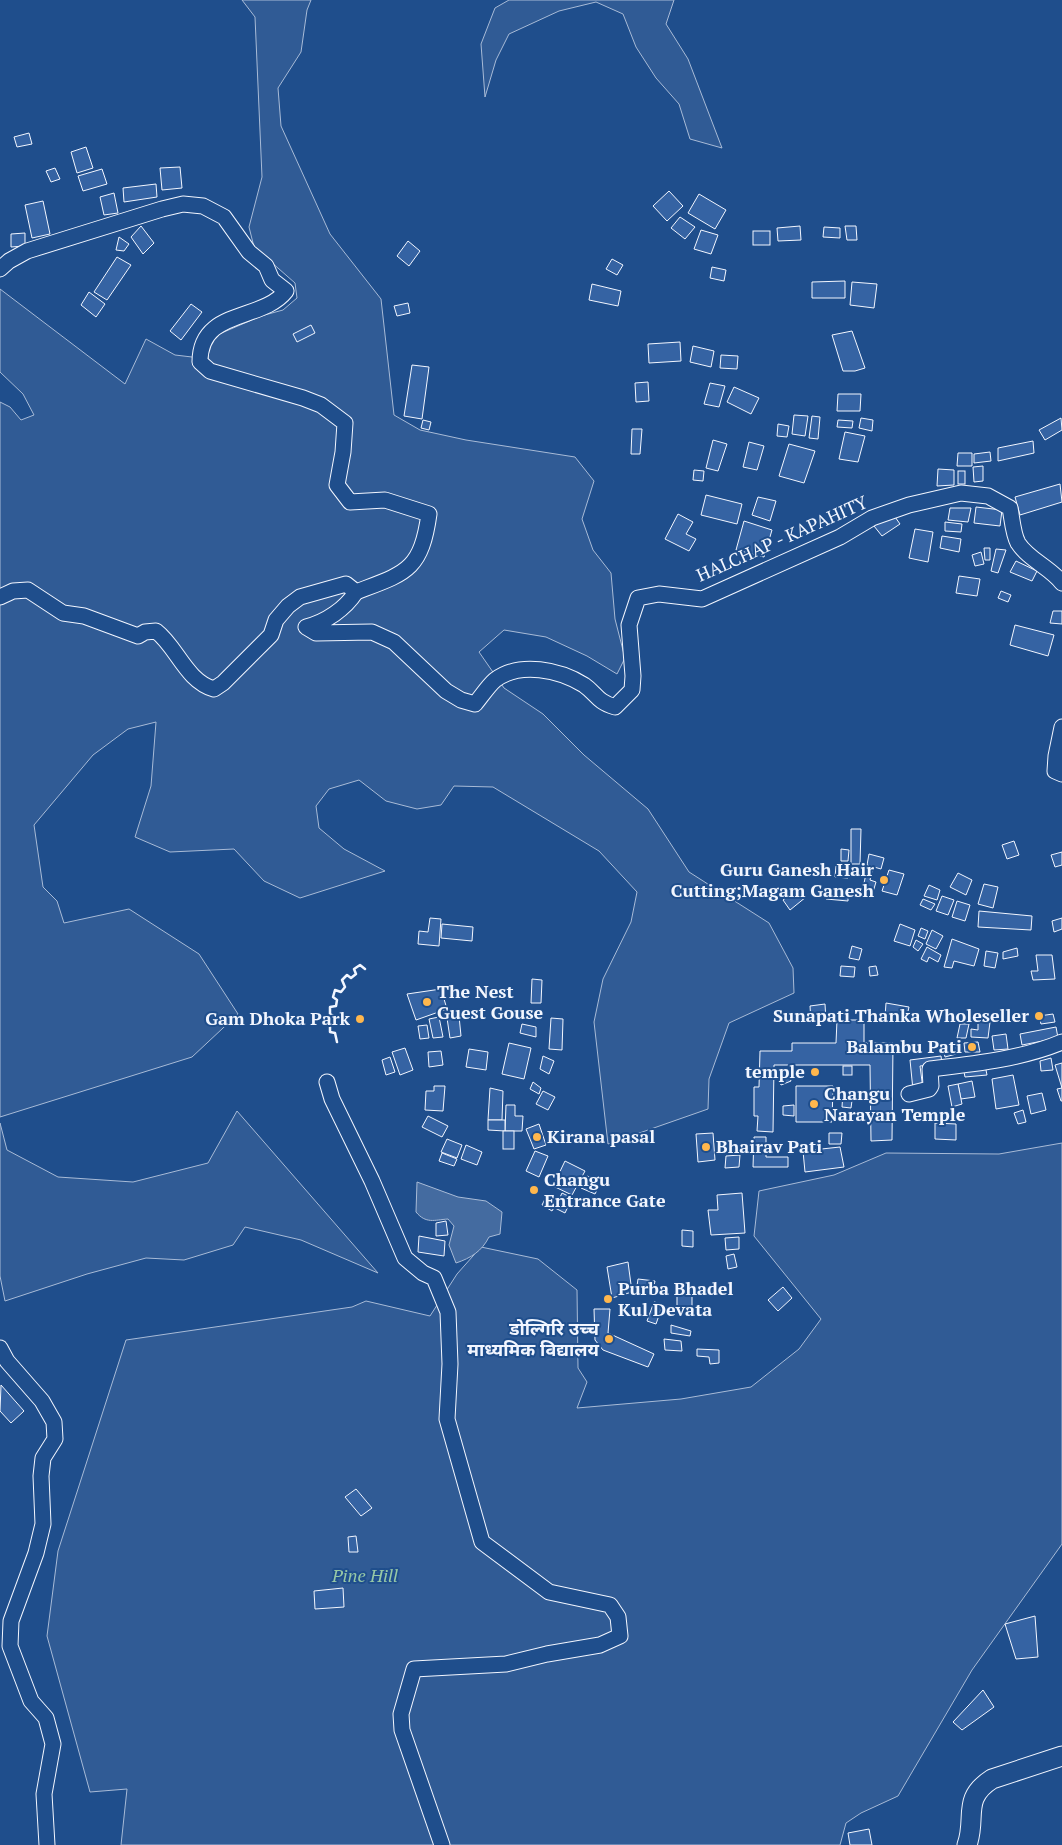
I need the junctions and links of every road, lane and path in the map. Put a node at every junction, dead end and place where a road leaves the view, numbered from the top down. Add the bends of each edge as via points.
1 (0, 268) edge
2 (1062, 583) edge
3 (356, 592) junction
4 (0, 597) edge
5 (1062, 727) edge
6 (1062, 774) edge
7 (1062, 1042) edge
8 (327, 1082) dead end
9 (909, 1094) dead end
10 (0, 1348) edge
11 (1062, 1756) edge
12 (48, 1845) edge
13 (442, 1845) edge
14 (967, 1845) edge

1 - 3 street via 27,251 183,204 203,206 224,218 249,252 266,266 272,280 286,291 279,300 218,326 207,334 200,348 200,362 210,371 303,398 345,423 344,452 337,485 350,502 385,500 429,514 418,556 402,574
2 - 3 street, HALCHAP - KAPAHITY via 1018,543 1010,508 988,496 961,493 909,505 872,518 840,537 702,599 659,594 638,598 629,625 632,690 614,707 601,703 584,686 557,673 526,668 496,680 475,704 446,691 394,642 372,632 316,633 306,627 319,624 348,603
3 - 4 street via 346,584 300,597 276,620 271,635 214,689 203,686 192,675 156,631 138,636 84,616 64,613 28,590 13,591
5 - 6 street via 1055,772
7 - 9 street via 1001,1058 930,1069 929,1089
8 - 13 street via 405,1258 434,1278 448,1312 447,1419 482,1542 549,1592 610,1605 618,1617 620,1636 600,1645 506,1664 414,1669 401,1714 402,1730
10 - 12 street via 7,1361 42,1401 54,1422 55,1439 43,1458 40,1476 43,1524 11,1621 10,1646 31,1701 46,1718 52,1744 44,1794
11 - 14 street via 992,1779 983,1785 971,1803

